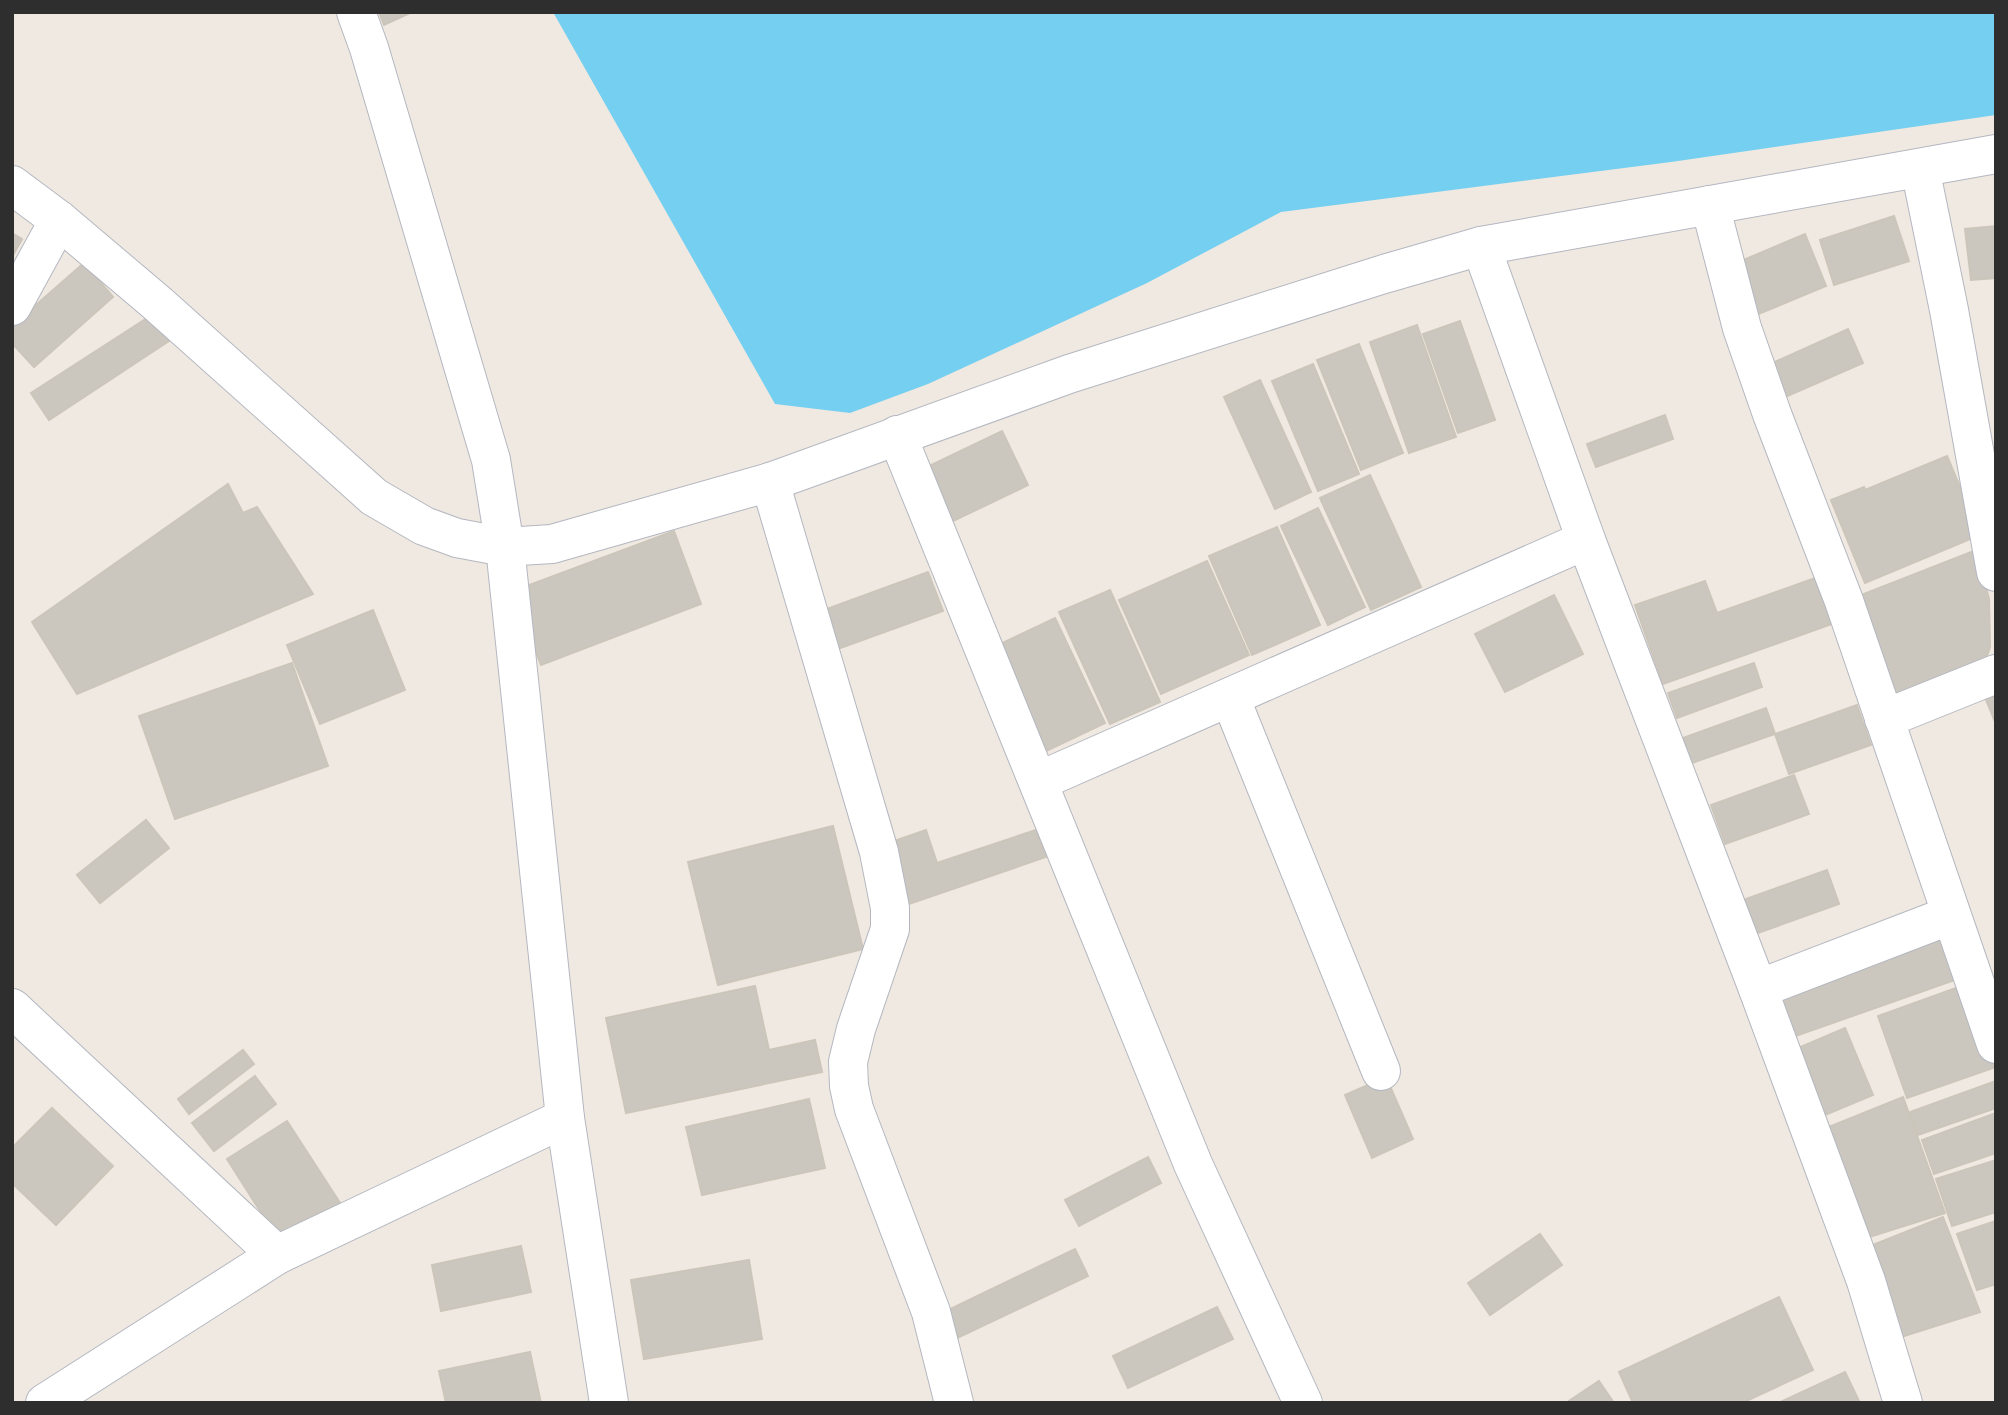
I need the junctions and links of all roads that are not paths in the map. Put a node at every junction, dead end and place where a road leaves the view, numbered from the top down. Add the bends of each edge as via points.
1 (356, 12) edge
2 (1996, 154) edge
3 (1920, 168) junction
4 (12, 185) edge
5 (1710, 205) junction
6 (59, 220) junction
7 (1481, 246) junction
8 (12, 306) edge
9 (897, 435) junction
10 (770, 482) junction
11 (1586, 540) junction
12 (505, 547) junction
13 (1996, 572) edge
14 (1996, 674) edge
15 (1230, 697) junction
16 (1884, 719) junction
17 (1040, 781) junction
18 (1951, 915) junction
19 (1758, 989) junction
20 (12, 1008) edge
21 (1996, 1044) edge
22 (1381, 1071) dead end
23 (565, 1118) junction
24 (277, 1255) junction
25 (45, 1403) edge
26 (608, 1403) edge
27 (954, 1403) edge
28 (1303, 1403) edge
29 (1903, 1403) edge

1 - 12 street via 491,460
2 - 3 street
3 - 5 street
3 - 13 street
4 - 6 street
5 - 7 street
5 - 16 street via 1742,328
6 - 8 street
6 - 12 street via 374,497 424,526
7 - 9 street via 1069,374
7 - 11 street
9 - 10 street
9 - 17 street
10 - 12 street via 552,544
10 - 27 street via 878,852 890,908 890,929 848,1062 849,1086 931,1312
11 - 15 street
11 - 19 street
12 - 23 street
14 - 16 street
15 - 17 street
15 - 22 street
16 - 18 street
17 - 28 street via 1193,1164
18 - 19 street
18 - 21 street
19 - 29 street via 1866,1281
20 - 24 street
23 - 24 street
23 - 26 street
24 - 25 street

